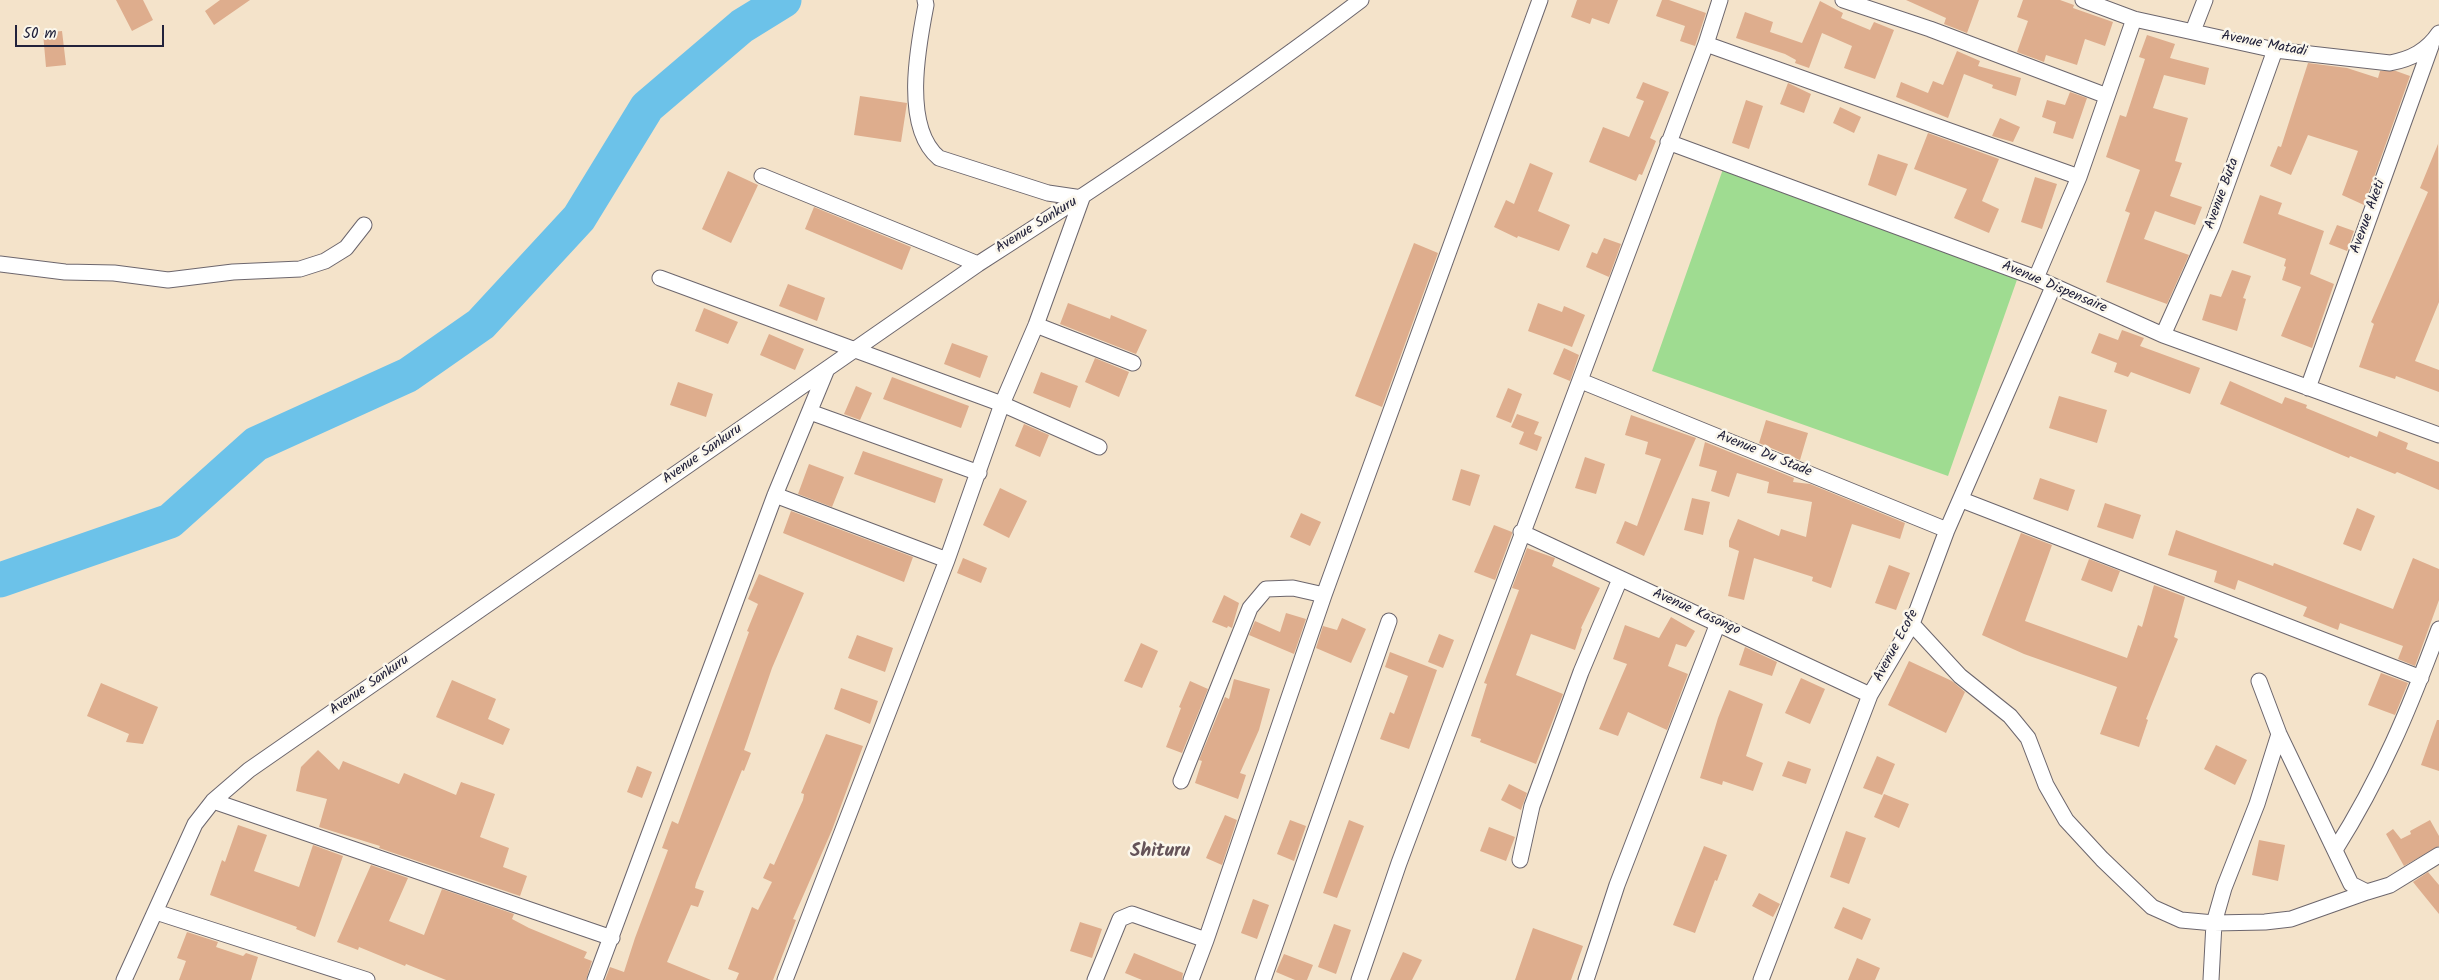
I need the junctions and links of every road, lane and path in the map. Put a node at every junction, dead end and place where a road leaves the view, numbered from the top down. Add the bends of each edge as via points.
1 (925, 0) edge
2 (1361, 0) edge
3 (1540, 0) edge
4 (1720, 0) edge
5 (1843, 0) edge
6 (2082, 0) edge
7 (2205, 0) edge
8 (2134, 19) junction
9 (2193, 31) junction
10 (2435, 39) edge
11 (1706, 44) junction
12 (2275, 50) junction
13 (2107, 96) junction
14 (1668, 142) junction
15 (762, 176) dead end
16 (2079, 177) junction
17 (1082, 198) junction
18 (364, 225) dead end
19 (0, 264) edge
20 (978, 264) junction
21 (660, 278) dead end
22 (2036, 278) junction
23 (2053, 287) junction
24 (1036, 325) junction
25 (2163, 335) junction
26 (856, 349) junction
27 (1133, 363) dead end
28 (828, 369) junction
29 (1581, 380) junction
30 (2308, 388) junction
31 (1002, 404) junction
32 (810, 412) junction
33 (2439, 435) edge
34 (1099, 447) dead end
35 (979, 473) junction
36 (776, 495) junction
37 (1962, 500) junction
38 (1947, 530) junction
39 (1521, 532) junction
40 (947, 560) junction
41 (1620, 580) junction
42 (1324, 595) junction
43 (1389, 621) dead end
44 (1718, 622) junction
45 (1912, 624) junction
46 (2439, 629) edge
47 (2421, 678) junction
48 (2259, 680) dead end
49 (1870, 695) junction
50 (2279, 734) junction
51 (1181, 782) dead end
52 (213, 801) junction
53 (2335, 850) junction
54 (2439, 855) edge
55 (1520, 860) dead end
56 (2367, 892) junction
57 (156, 912) junction
58 (2214, 924) junction
59 (612, 938) junction
60 (1206, 940) junction
61 (124, 980) edge
62 (367, 980) edge
63 (595, 980) edge
64 (785, 980) edge
65 (1095, 980) edge
66 (1191, 980) edge
67 (1263, 980) edge
68 (1359, 980) edge
69 (1586, 980) edge
70 (1761, 980) edge
71 (2212, 980) edge

1 - 17 street via 916,66 919,120 929,150 939,158 1048,193
2 - 17 street, Avenue Sankuru via 1268,70
3 - 42 street
4 - 11 street
5 - 13 street
6 - 8 street, Avenue Matadi
7 - 9 street
8 - 9 street, Avenue Matadi
8 - 13 street
9 - 12 street, Avenue Matadi
10 - 12 street, Avenue Matadi via 2407,60 2390,62
10 - 30 street, Avenue Aketi
11 - 14 street
11 - 16 street
12 - 25 street, Avenue Buta via 2212,226
13 - 16 street
14 - 22 street, Avenue Dispensaire
14 - 29 street
15 - 20 street
16 - 22 street
17 - 20 street, Avenue Sankuru
17 - 24 street
18 - 19 street via 346,248 325,262 300,269 233,272 168,280
20 - 26 street, Avenue Sankuru
21 - 26 street
22 - 23 street, Avenue Dispensaire
23 - 25 street, Avenue Dispensaire
23 - 37 street, Avenue Ecofe
24 - 27 street
24 - 31 street
25 - 30 street, Avenue Dispensaire
26 - 28 street, Avenue Sankuru
26 - 31 street
28 - 32 street
28 - 52 street, Avenue Sankuru via 249,770
29 - 38 street, Avenue Du Stade
29 - 39 street
30 - 33 street, Avenue Dispensaire
31 - 34 street
31 - 35 street
32 - 35 street
32 - 36 street
35 - 40 street
36 - 40 street
36 - 59 street
37 - 38 street, Avenue Ecofe
37 - 47 street
38 - 45 street, Avenue Ecofe
39 - 41 street, Avenue Kasongo
39 - 68 street
40 - 64 street
41 - 44 street, Avenue Kasongo
41 - 55 street via 1532,806
42 - 51 street via 1293,588 1266,589 1250,608
42 - 60 street
43 - 67 street
44 - 49 street, Avenue Kasongo
44 - 69 street via 1617,885
45 - 49 street, Avenue Ecofe
45 - 58 street via 1960,676 2010,716 2028,738 2054,802 2102,859 2152,907 2181,920
46 - 47 street
47 - 53 street via 2383,766
48 - 50 street
49 - 70 street, Avenue Ecofe
50 - 53 street
50 - 58 street
52 - 57 street, Avenue Sankuru via 195,824
52 - 59 street
53 - 56 street via 2351,884
54 - 56 street via 2390,884
56 - 58 street via 2291,918
57 - 61 street, Avenue Sankuru
57 - 62 street
58 - 71 street
59 - 63 street
60 - 65 street via 1132,914 1120,919
60 - 66 street

